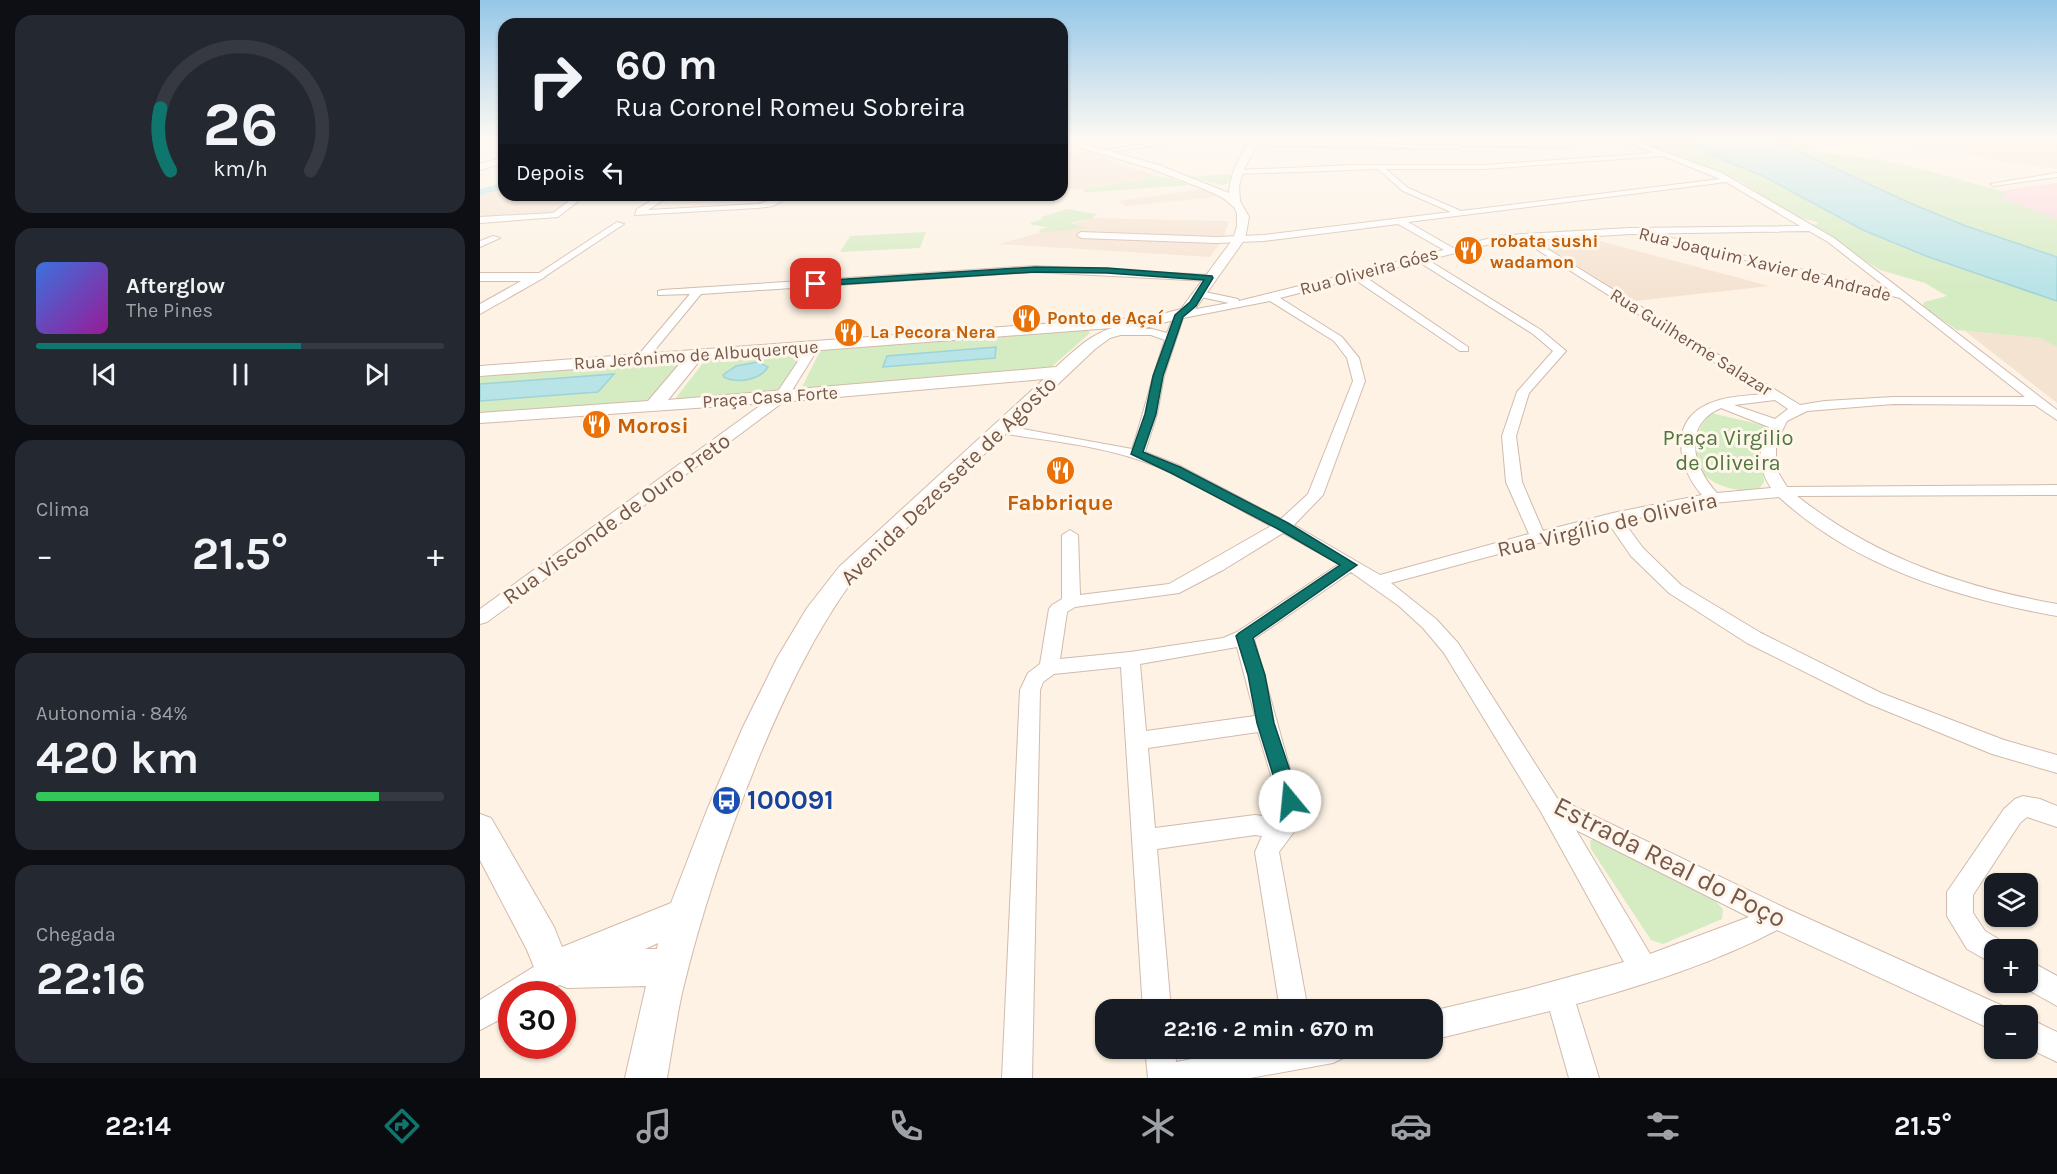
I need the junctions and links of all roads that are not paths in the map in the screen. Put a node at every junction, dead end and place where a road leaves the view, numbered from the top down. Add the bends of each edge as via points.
1 (1212, 188) edge
2 (1232, 188) edge
3 (1405, 188) edge
4 (1664, 188) edge
5 (1742, 188) edge
6 (574, 201) edge
7 (658, 201) edge
8 (776, 201) edge
9 (1235, 202) junction
10 (1460, 213) junction
11 (480, 220) edge
12 (1398, 220) junction
13 (620, 224) dead end
14 (1810, 228) junction
15 (1630, 231) junction
16 (1081, 235) dead end
17 (1523, 237) junction
18 (496, 238) dead end
19 (1239, 239) junction
20 (480, 244) edge
21 (1450, 250) junction
22 (1419, 258) junction
23 (1355, 275) junction
24 (480, 277) edge
25 (537, 277) junction
26 (1209, 278) junction
27 (698, 291) junction
28 (662, 293) dead end
29 (1200, 294) junction
30 (1271, 297) junction
31 (1901, 297) junction
32 (1253, 302) junction
33 (480, 309) edge
34 (1180, 315) junction
35 (1163, 320) junction
36 (1117, 332) junction
37 (1172, 339) junction
38 (813, 347) junction
39 (1464, 349) dead end
40 (695, 356) junction
41 (642, 359) junction
42 (480, 371) edge
43 (1061, 372) junction
44 (1778, 396) junction
45 (781, 397) junction
46 (2036, 401) junction
47 (1719, 405) junction
48 (653, 406) junction
49 (1799, 410) junction
50 (2057, 416) edge
51 (480, 418) edge
52 (1777, 425) junction
53 (1001, 429) junction
54 (1137, 454) junction
55 (2057, 490) edge
56 (1781, 492) junction
57 (1713, 498) junction
58 (1613, 518) junction
59 (1283, 526) junction
60 (1070, 535) dead end
61 (1538, 537) junction
62 (1350, 565) junction
63 (1378, 582) junction
64 (1071, 602) junction
65 (2057, 610) edge
66 (480, 618) edge
67 (1244, 636) junction
68 (1130, 658) junction
69 (1049, 667) junction
70 (1266, 723) junction
71 (1135, 741) junction
72 (2057, 764) edge
73 (1549, 805) junction
74 (2057, 817) edge
75 (480, 828) edge
76 (1278, 831) junction
77 (1144, 840) junction
78 (687, 914) junction
79 (1776, 917) junction
80 (1984, 945) edge
81 (671, 967) junction
82 (553, 969) junction
83 (1644, 970) junction
84 (2038, 980) edge
85 (534, 981) edge
86 (2057, 992) edge
87 (1558, 993) junction
88 (1156, 999) edge
89 (1292, 999) edge
90 (498, 1004) edge
91 (1984, 1012) edge
92 (480, 1016) edge
93 (1443, 1024) edge
94 (2038, 1038) edge
95 (2057, 1047) edge
96 (1161, 1059) edge
97 (1265, 1059) edge
98 (646, 1078) edge
99 (1017, 1078) edge
100 (1163, 1078) edge
101 (1169, 1078) edge
102 (1584, 1078) edge

1 - 9 main road
2 - 9 main road
3 - 10 street
4 - 10 street
5 - 14 street
6 - 11 street via 555,215
7 - 8 street via 638,213
9 - 19 main road via 1244,220
10 - 12 street
12 - 19 street
12 - 21 street
13 - 25 street
14 - 15 street, Rua Oliveira Góes
14 - 31 street via 1846,250
15 - 17 street, Rua Oliveira Góes
15 - 31 street, Rua Joaquim Xavier de Andrade
16 - 19 street
17 - 21 street, Rua Oliveira Góes
17 - 44 street, Rua Guilherme Salazar
18 - 20 street
19 - 26 main road
21 - 22 street, Rua Oliveira Góes
22 - 23 street, Rua Oliveira Góes
22 - 61 street via 1537,332 1560,351 1524,392 1509,436 1514,482
23 - 30 street, Rua Oliveira Góes
23 - 39 street
24 - 25 main road
25 - 33 main road
26 - 27 street via 1035,269
26 - 29 main road
27 - 28 street
27 - 41 street
29 - 32 street, Rua Oliveira Góes via 1226,301
29 - 34 main road
30 - 32 street, Rua Oliveira Góes
30 - 59 street via 1338,339 1353,358 1359,381 1315,495
31 - 46 street
32 - 34 street, Rua Oliveira Góes
34 - 35 main road, Avenida Dezessete de Agosto
34 - 37 street
35 - 36 main road, Avenida Dezessete de Agosto
35 - 38 main road, Rua Jerônimo de Albuquerque
36 - 37 street via 1152,332
36 - 43 main road, Avenida Dezessete de Agosto via 1093,343
37 - 54 street
38 - 40 main road, Rua Jerônimo de Albuquerque
38 - 45 street
40 - 41 main road, Rua Jerônimo de Albuquerque
40 - 48 main road
41 - 42 main road, Rua Jerônimo de Albuquerque
43 - 45 main road, Praça Casa Forte
43 - 53 main road, Avenida Dezessete de Agosto
44 - 47 street
44 - 49 street, Rua Guilherme Salazar
45 - 48 main road, Praça Casa Forte
45 - 66 street, Rua Visconde de Ouro Preto
46 - 49 street via 1863,401
46 - 50 street
47 - 52 street
47 - 57 street via 1696,419 1689,433 1693,473
48 - 51 main road, Praça Casa Forte
49 - 52 street
52 - 56 street via 1769,443 1768,464 1771,478
53 - 54 street, Estrada Real do Poço
53 - 78 main road, Avenida Dezessete de Agosto via 847,572 798,640 717,820
54 - 59 street, Estrada Real do Poço
55 - 56 street, Rua Virgílio de Oliveira
56 - 57 street, Rua Virgílio de Oliveira
56 - 65 street via 1826,525 1884,559 1985,595
57 - 58 street, Rua Virgílio de Oliveira
58 - 61 street, Rua Virgílio de Oliveira
58 - 72 street via 1637,552 1675,589 1754,638 1874,698 2000,748
59 - 62 street, Estrada Real do Poço
59 - 64 street via 1173,589
60 - 64 street
61 - 63 street, Rua Virgílio de Oliveira
62 - 63 street, Estrada Real do Poço
62 - 67 street
63 - 73 street, Estrada Real do Poço via 1435,627
64 - 69 street via 1057,612
67 - 68 street via 1226,644
67 - 70 street
68 - 69 street
68 - 71 street
69 - 99 street via 1035,678 1030,690
70 - 71 street
70 - 76 street via 1294,812
71 - 77 street
73 - 79 street, Estrada Real do Poço
73 - 83 street
74 - 80 street via 2023,806 1960,892 1960,916
75 - 82 main road
76 - 77 street via 1255,825
76 - 89 street via 1267,852
77 - 88 street
78 - 81 main road, Avenida Dezessete de Agosto
78 - 82 main road
79 - 83 street
79 - 91 street, Estrada Real do Poço
81 - 82 main road
81 - 98 main road, Avenida Dezessete de Agosto
82 - 85 street
83 - 87 street
84 - 86 street
87 - 93 street
87 - 102 street
90 - 92 street
94 - 95 street
96 - 100 street
97 - 101 street

